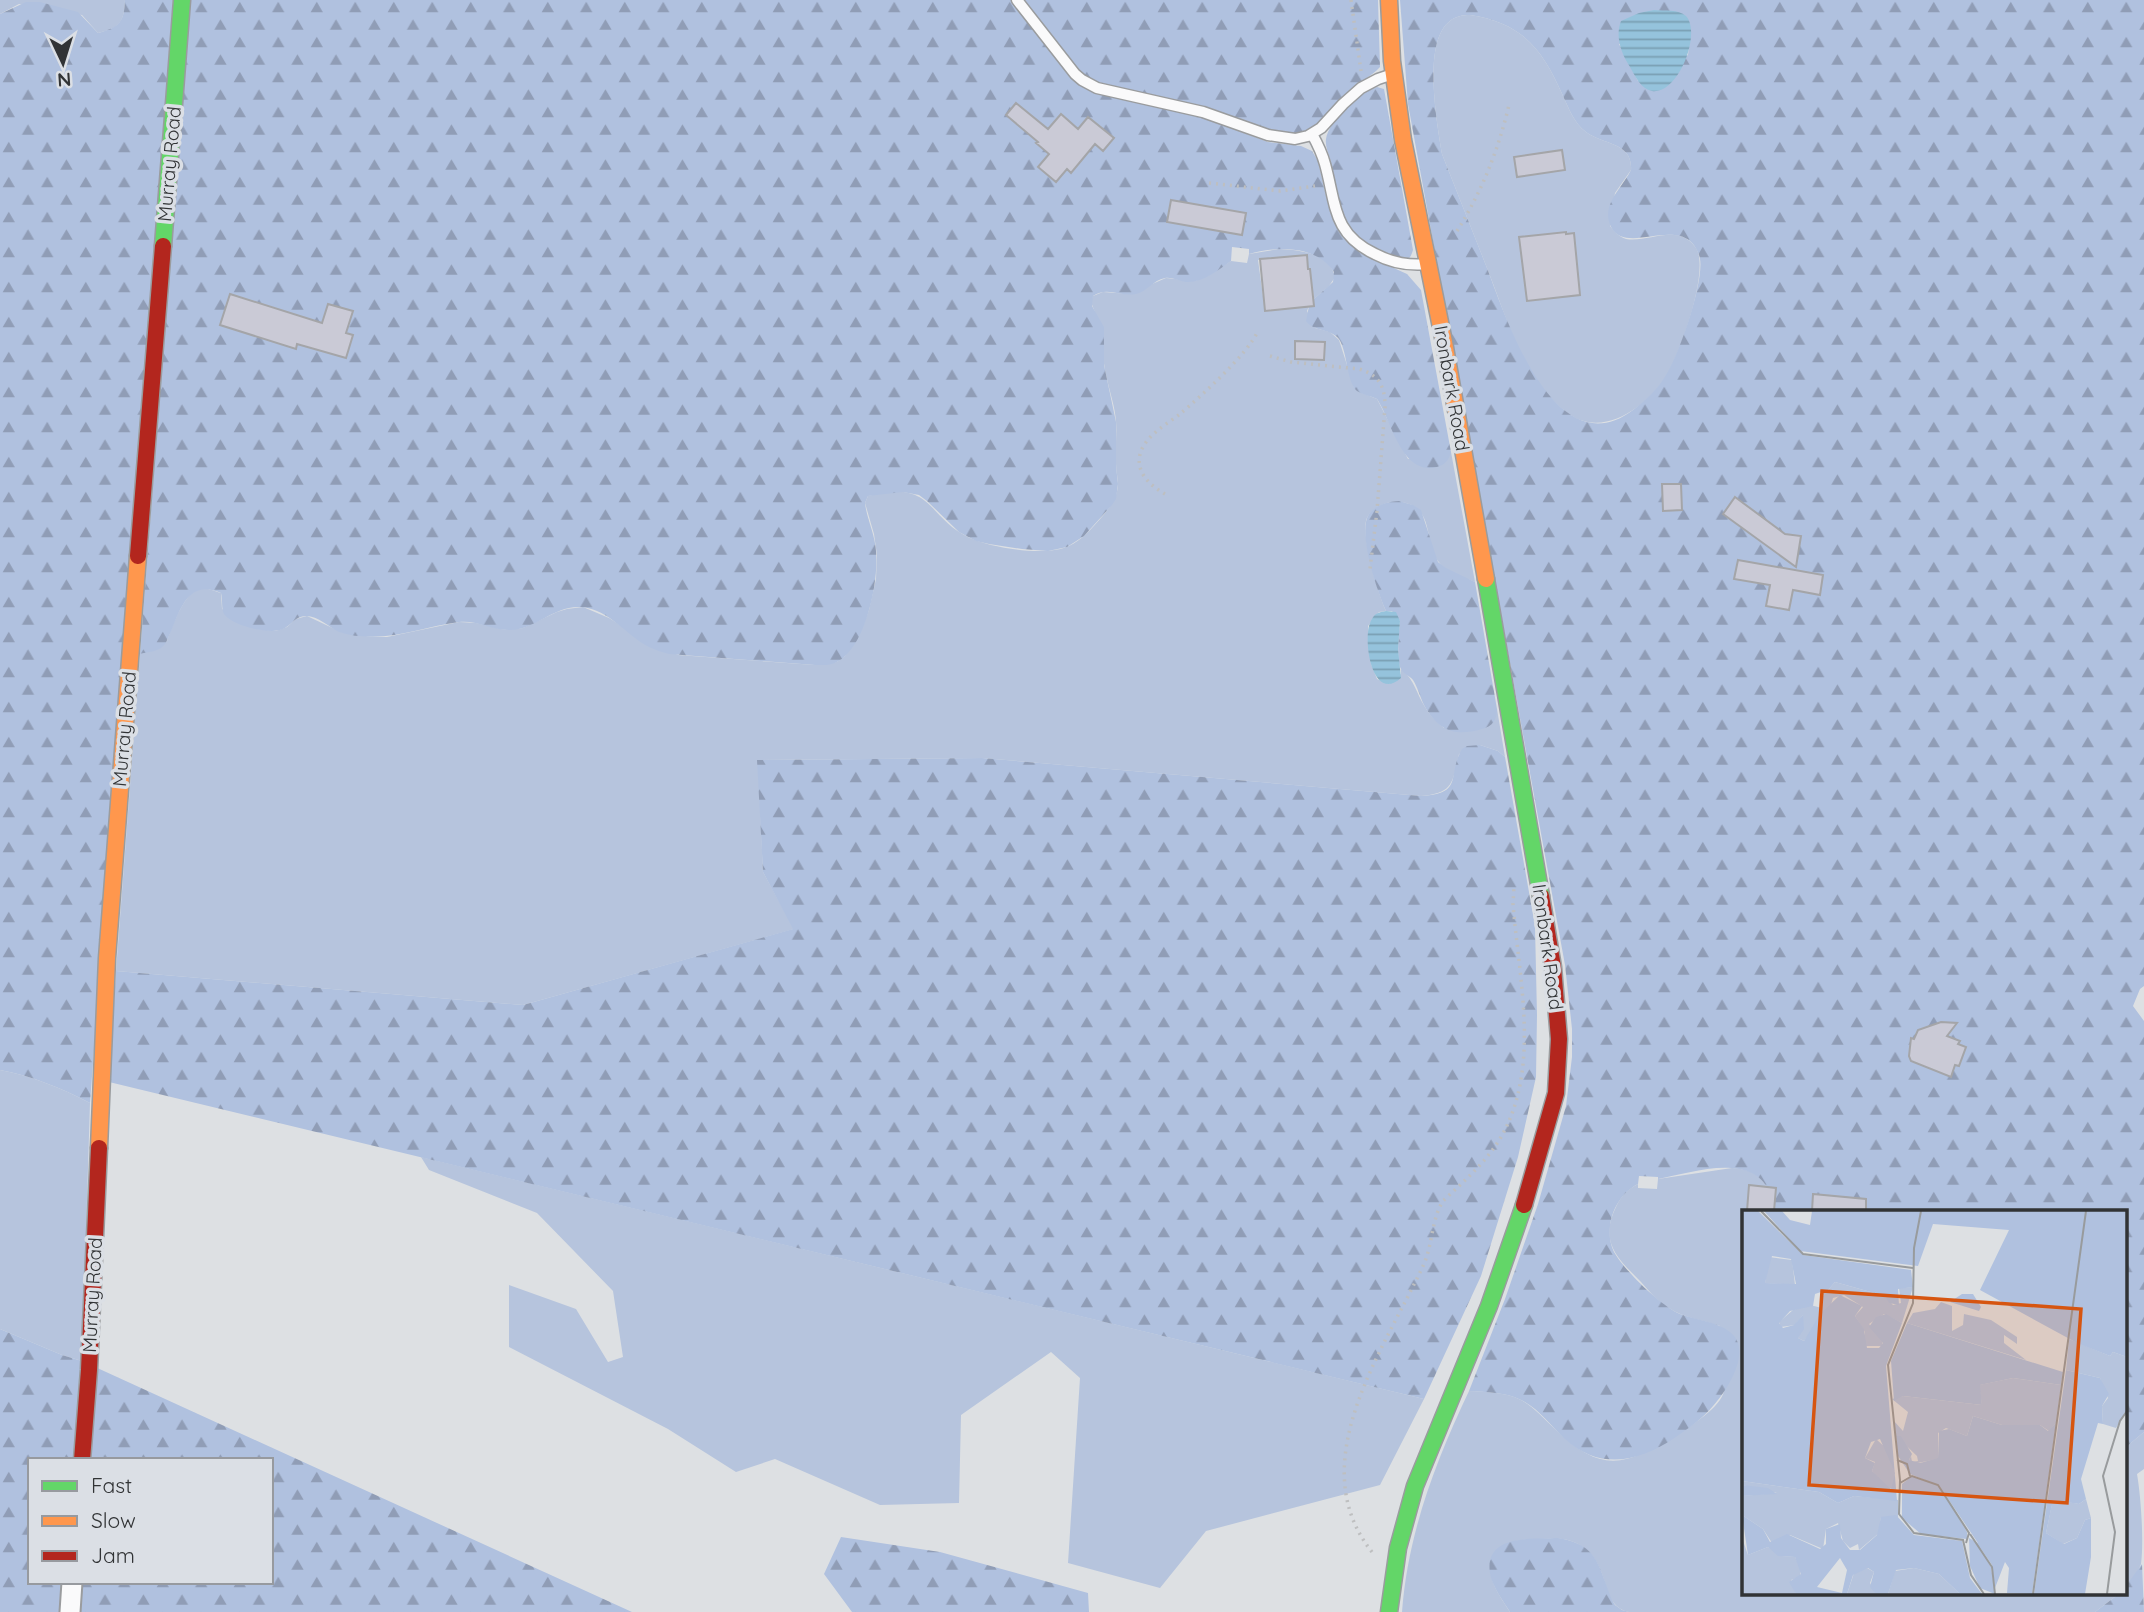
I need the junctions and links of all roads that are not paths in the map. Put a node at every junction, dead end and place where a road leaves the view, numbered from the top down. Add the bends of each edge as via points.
1 (182, 0) edge
2 (1017, 0) edge
3 (1389, 0) edge
4 (1394, 74) junction
5 (1312, 134) junction
6 (1428, 264) junction
7 (82, 1458) edge
8 (72, 1584) edge
9 (70, 1612) edge
10 (1389, 1612) edge

1 - 7 street, Murray Road via 111,905
2 - 5 lane via 1075,74 1089,85 1203,112 1277,138
3 - 4 street, Ironbark Road
4 - 5 lane via 1366,85
4 - 6 street, Ironbark Road
5 - 6 lane via 1322,154 1332,201 1355,243 1398,263
6 - 10 street, Ironbark Road via 1553,967 1559,1058 1556,1093 1531,1187 1489,1306 1415,1486 1400,1536
8 - 9 street

